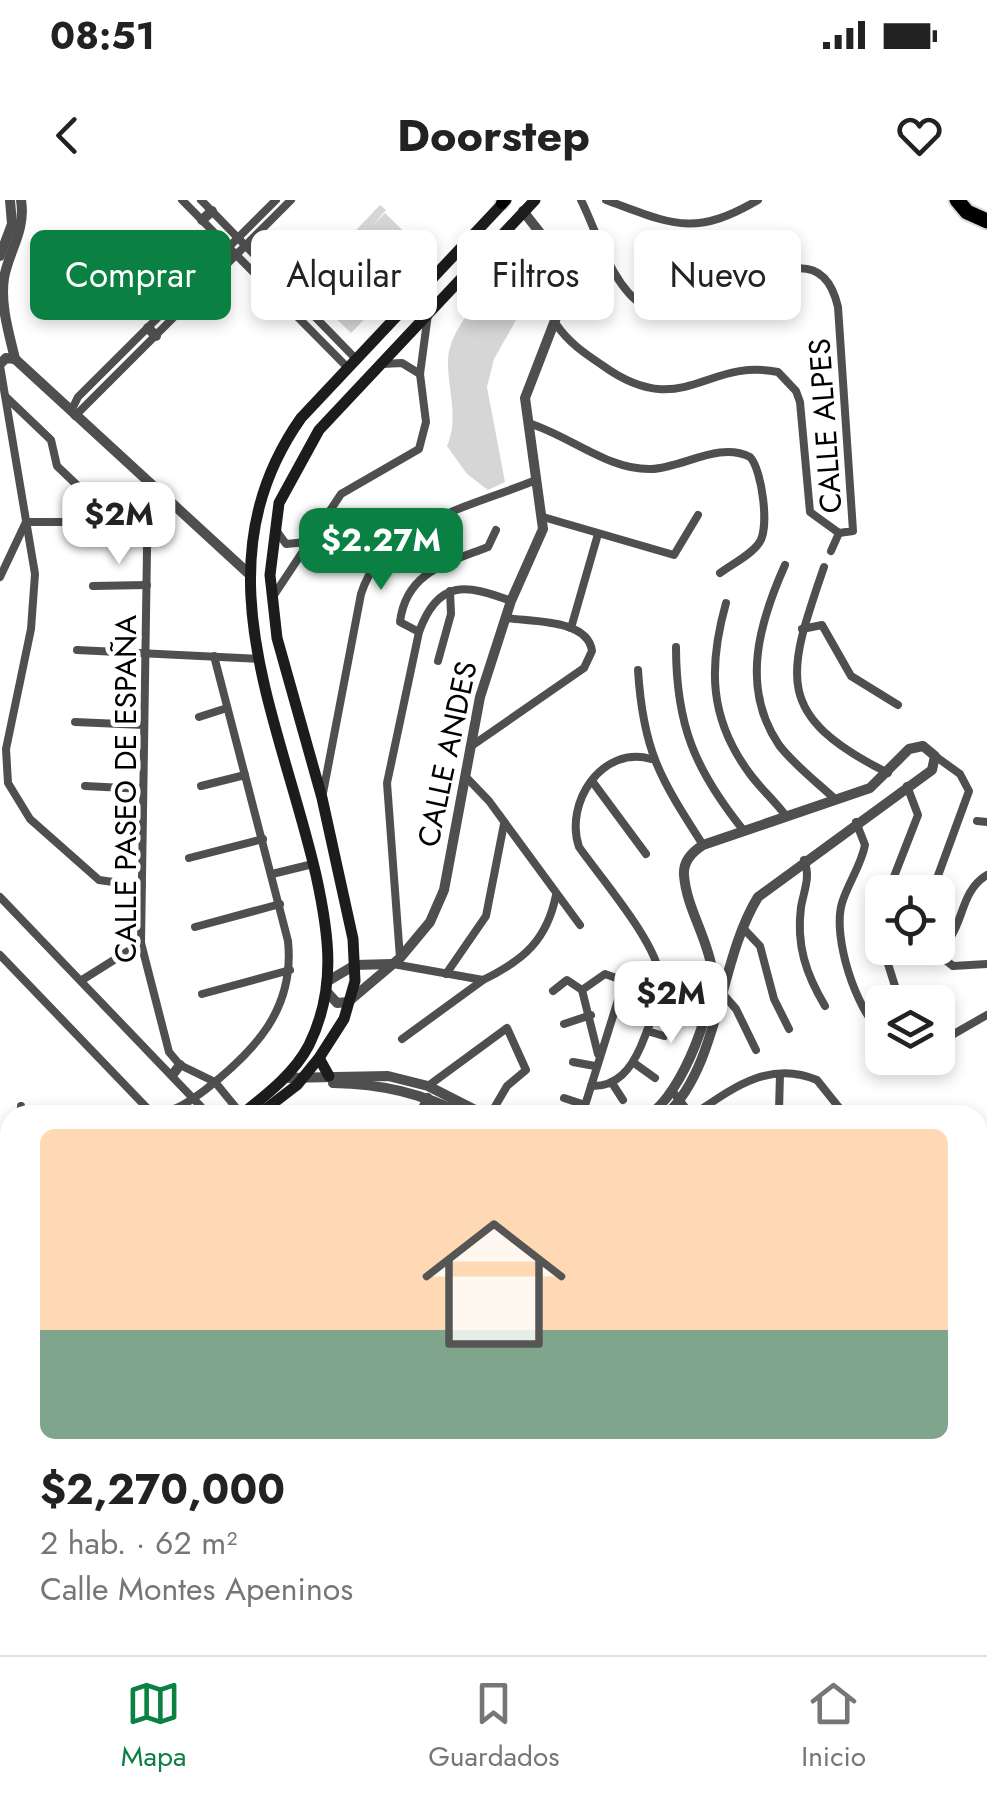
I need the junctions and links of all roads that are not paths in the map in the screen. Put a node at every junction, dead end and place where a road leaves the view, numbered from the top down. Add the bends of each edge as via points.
1 (10, 200) edge
2 (21, 200) edge
3 (182, 200) edge
4 (201, 200) edge
5 (276, 200) edge
6 (291, 200) edge
7 (535, 200) edge
8 (582, 200) edge
9 (606, 200) edge
10 (758, 200) edge
11 (956, 200) edge
12 (504, 201) edge
13 (212, 211) junction
14 (524, 211) junction
15 (202, 220) junction
16 (987, 220) edge
17 (212, 230) edge
18 (238, 238) junction
19 (231, 246) edge
20 (246, 246) junction
21 (231, 250) edge
22 (1, 251) edge
23 (236, 255) junction
24 (437, 304) edge
25 (163, 320) edge
26 (422, 320) edge
27 (427, 320) edge
28 (556, 324) junction
29 (152, 332) junction
30 (549, 340) junction
31 (572, 344) junction
32 (0, 350) edge
33 (14, 354) junction
34 (351, 363) junction
35 (379, 364) junction
36 (0, 365) edge
37 (420, 374) junction
38 (4, 396) junction
39 (72, 416) junction
40 (526, 422) junction
41 (536, 480) junction
42 (148, 484) junction
43 (108, 490) dead end
44 (698, 516) dead end
45 (543, 517) junction
46 (26, 522) junction
47 (149, 522) junction
48 (274, 527) junction
49 (496, 530) dead end
50 (840, 533) junction
51 (598, 534) junction
52 (307, 542) junction
53 (832, 551) dead end
54 (784, 564) dead end
55 (824, 568) dead end
56 (720, 573) dead end
57 (248, 574) junction
58 (0, 577) edge
59 (147, 585) junction
60 (93, 586) dead end
61 (450, 591) junction
62 (272, 600) junction
63 (511, 601) junction
64 (726, 603) dead end
65 (506, 618) junction
66 (571, 628) junction
67 (802, 629) junction
68 (419, 632) junction
69 (676, 647) dead end
70 (76, 650) dead end
71 (146, 654) junction
72 (214, 656) junction
73 (260, 660) junction
74 (438, 662) dead end
75 (638, 670) dead end
76 (898, 705) dead end
77 (227, 708) junction
78 (200, 717) dead end
79 (75, 722) dead end
80 (144, 725) junction
81 (470, 747) junction
82 (934, 756) junction
83 (651, 759) junction
84 (952, 769) junction
85 (932, 770) junction
86 (888, 774) junction
87 (245, 775) junction
88 (466, 777) junction
89 (592, 781) junction
90 (85, 786) dead end
91 (201, 786) dead end
92 (907, 786) junction
93 (143, 789) junction
94 (322, 798) junction
95 (836, 800) junction
96 (786, 816) junction
97 (856, 822) junction
98 (504, 824) junction
99 (744, 831) junction
100 (263, 838) junction
101 (703, 845) junction
102 (646, 854) dead end
103 (189, 858) dead end
104 (804, 860) junction
105 (313, 864) junction
106 (272, 874) junction
107 (895, 875) edge
108 (939, 875) edge
109 (987, 875) edge
110 (142, 886) junction
111 (556, 895) junction
112 (0, 897) edge
113 (280, 904) junction
114 (580, 924) dead end
115 (194, 927) dead end
116 (742, 928) junction
117 (955, 929) edge
118 (142, 943) junction
119 (0, 955) edge
120 (396, 961) junction
121 (355, 964) junction
122 (987, 964) edge
123 (952, 965) edge
124 (290, 970) junction
125 (446, 974) junction
126 (82, 980) junction
127 (483, 980) junction
128 (328, 986) junction
129 (582, 990) junction
130 (553, 991) dead end
131 (722, 993) junction
132 (202, 994) dead end
133 (659, 995) junction
134 (351, 999) junction
135 (677, 1000) dead end
136 (825, 1006) dead end
137 (865, 1009) edge
138 (590, 1015) junction
139 (987, 1015) edge
140 (564, 1024) dead end
141 (789, 1029) dead end
142 (646, 1031) junction
143 (955, 1033) edge
144 (664, 1036) dead end
145 (402, 1039) dead end
146 (756, 1050) dead end
147 (598, 1054) junction
148 (319, 1058) junction
149 (573, 1062) dead end
150 (634, 1063) junction
151 (595, 1066) junction
152 (176, 1070) junction
153 (780, 1074) junction
154 (328, 1076) junction
155 (656, 1078) dead end
156 (215, 1082) junction
157 (301, 1082) junction
158 (612, 1083) junction
159 (590, 1086) junction
160 (276, 1089) junction
161 (428, 1092) junction
162 (676, 1096) junction
163 (194, 1098) junction
164 (564, 1098) dead end
165 (623, 1100) dead end
166 (142, 1105) edge
167 (180, 1105) edge
168 (200, 1105) edge
169 (233, 1105) edge
170 (254, 1105) edge
171 (265, 1105) edge
172 (422, 1105) edge
173 (448, 1105) edge
174 (462, 1105) edge
175 (495, 1105) edge
176 (585, 1105) joint
177 (663, 1105) edge
178 (671, 1105) edge
179 (684, 1105) edge
180 (708, 1105) edge
181 (779, 1105) edge
182 (837, 1105) edge

1 - 22 street via 12,224
2 - 33 street via 22,230 2,293
3 - 15 street
4 - 13 street
5 - 18 street
6 - 20 street
7 - 14 main road
8 - 50 street, CALLE ALPES via 621,283 653,310 694,312 787,267 826,279 838,306 855,526 850,534
9 - 10 street via 697,226
11 - 16 highway
12 - 34 main road
13 - 15 street
13 - 18 street
14 - 24 main road
14 - 28 street, CALLE ANDES via 567,274
15 - 17 street
18 - 19 street
18 - 20 street
20 - 23 street
20 - 34 street
21 - 23 street
23 - 29 street
23 - 34 street
25 - 29 street
26 - 35 main road
27 - 37 street
28 - 30 street, CALLE ANDES
28 - 31 street, CALLE ALPES
29 - 39 street via 78,397
30 - 31 street, CALLE ALPES
30 - 40 street, CALLE ANDES via 529,384
31 - 50 street, CALLE ALPES via 623,380 656,391 778,372 800,402 810,512
32 - 33 street
33 - 36 street
33 - 39 street
34 - 57 main road via 278,452 257,502
35 - 37 street via 402,363
35 - 48 main road via 304,450
36 - 38 street
37 - 52 street via 426,422 419,449 341,494
38 - 43 street via 47,434 57,466 79,487
38 - 46 street
39 - 42 street
40 - 41 street, CALLE ANDES
40 - 56 street via 630,467 664,468 731,452 750,457 760,474 764,532 756,547
41 - 45 street, CALLE ANDES
41 - 94 street via 397,540 372,564
42 - 47 street, CALLE PASEO DE ESPAÑA
42 - 57 street
44 - 51 street via 674,555
45 - 51 street
45 - 63 street, CALLE ANDES via 541,540
46 - 47 street
46 - 58 street
46 - 110 street via 35,603 6,749 8,783 30,819 99,880
47 - 59 street, CALLE PASEO DE ESPAÑA
48 - 52 street via 286,544
48 - 62 main road
49 - 68 street via 488,546 432,568 410,588 400,622
50 - 53 street
51 - 66 street
52 - 62 street
54 - 95 street via 758,644 755,678 763,715 781,747
55 - 67 street
57 - 73 main road
59 - 60 street
59 - 71 street, CALLE PASEO DE ESPAÑA
61 - 63 street via 472,588
61 - 68 street via 433,604
61 - 74 street
62 - 94 main road
63 - 65 street, CALLE ANDES
64 - 96 street via 712,680 717,712 731,748
65 - 66 street
65 - 81 street, CALLE ANDES
66 - 81 street via 585,634 592,651 584,668
67 - 76 street via 822,626 852,676
67 - 86 street via 796,657 802,706 825,734
68 - 120 street via 388,784
69 - 99 street via 685,735
70 - 71 street
71 - 72 street
71 - 80 street, CALLE PASEO DE ESPAÑA
72 - 73 street
72 - 77 street
73 - 105 main road
75 - 83 street
77 - 78 street
77 - 87 street
79 - 80 street
80 - 93 street, CALLE PASEO DE ESPAÑA
81 - 88 street, CALLE ANDES
82 - 84 street
82 - 85 street
82 - 86 street via 916,746
83 - 89 street via 622,755
83 - 101 street
84 - 85 street
84 - 108 street via 966,782 967,802
85 - 92 street
86 - 95 street
87 - 91 street
87 - 100 street
88 - 98 street
88 - 120 street, CALLE ANDES via 444,890 430,922
89 - 102 street
89 - 133 street via 574,831 654,956
90 - 93 street
92 - 97 street
92 - 107 street via 918,816
93 - 110 street, CALLE PASEO DE ESPAÑA
94 - 121 main road
95 - 96 street
96 - 99 street
97 - 104 street
97 - 137 street via 865,845 841,906 840,936
98 - 111 street
98 - 125 street via 491,902
99 - 101 street
100 - 103 street
100 - 106 street
101 - 162 street via 685,863 684,879 712,969 711,992
104 - 116 street via 758,896
104 - 136 street via 800,946
105 - 106 street
105 - 128 main road via 329,940
106 - 113 street
109 - 117 street via 970,890
110 - 118 street, CALLE PASEO DE ESPAÑA
111 - 114 street
111 - 127 street via 537,944
112 - 126 street
113 - 115 street
113 - 124 street
116 - 131 street
116 - 141 street via 760,946
118 - 126 street
118 - 152 street, CALLE PASEO DE ESPAÑA
119 - 166 street
120 - 121 street
120 - 125 street
120 - 134 street, CALLE ANDES
121 - 128 street
121 - 134 main road
122 - 123 street
124 - 132 street
124 - 156 street via 264,1036
125 - 127 street
126 - 152 street
127 - 145 street
128 - 134 street via 337,1002
128 - 160 main road via 307,1048
129 - 130 street via 572,980
129 - 138 street
129 - 147 street via 605,974 620,986
131 - 146 street
131 - 162 street via 689,1085
133 - 135 street
133 - 142 street
134 - 148 main road
138 - 140 street
138 - 147 street
139 - 143 street
142 - 144 street
142 - 150 street
147 - 151 street
148 - 154 main road
148 - 157 main road
149 - 151 street
150 - 155 street
150 - 158 street
151 - 159 street
152 - 156 street
152 - 163 street
153 - 180 street via 752,1077
153 - 181 street
153 - 182 street via 817,1080
154 - 157 street
154 - 161 street via 388,1076
156 - 163 street
156 - 169 street
157 - 160 main road
157 - 160 street
157 - 161 street
158 - 159 street
158 - 165 street
159 - 176 street
160 - 170 main road
160 - 171 main road
161 - 172 street
161 - 173 street
161 - 174 street
161 - 175 street via 507,1028 526,1070
162 - 177 street
162 - 178 street
162 - 179 street
163 - 167 street
163 - 168 street
164 - 176 street

